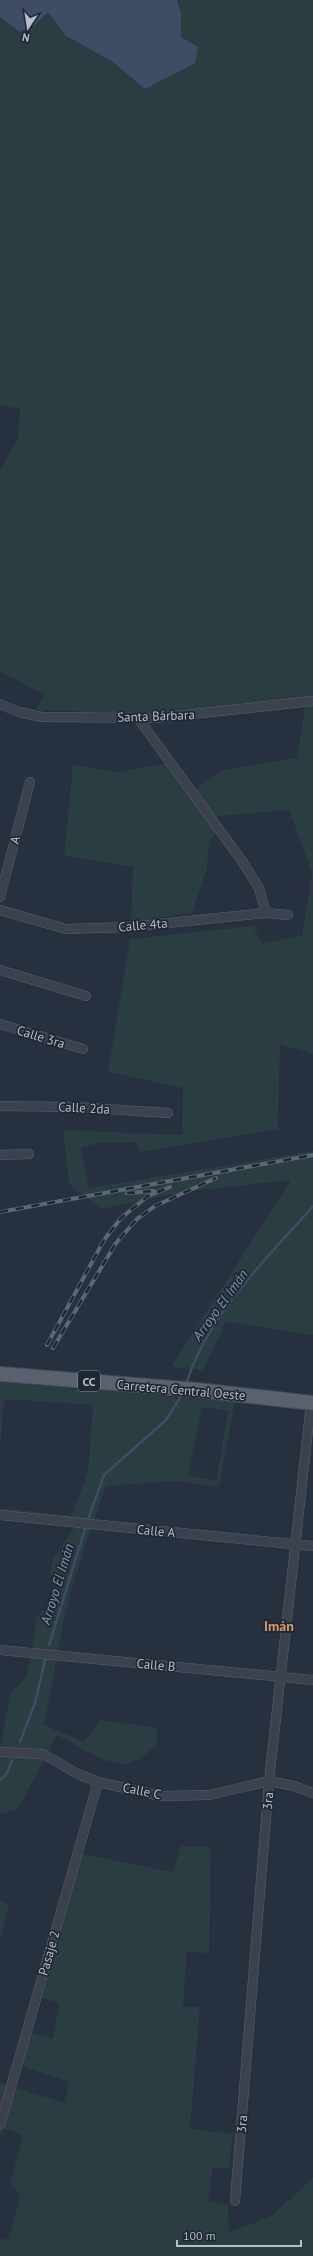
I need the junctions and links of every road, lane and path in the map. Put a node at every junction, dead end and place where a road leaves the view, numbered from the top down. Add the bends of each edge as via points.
1 (313, 701) edge
2 (0, 704) edge
3 (138, 718) junction
4 (30, 782) dead end
5 (0, 898) edge
6 (0, 910) edge
7 (266, 913) junction
8 (288, 915) dead end
9 (0, 970) edge
10 (86, 996) dead end
11 (0, 1024) edge
12 (83, 1049) dead end
13 (0, 1106) edge
14 (168, 1113) dead end
15 (29, 1154) dead end
16 (0, 1155) edge
17 (0, 1374) edge
18 (0, 1380) edge
19 (312, 1403) edge
20 (0, 1515) edge
21 (295, 1544) junction
22 (313, 1546) edge
23 (0, 1650) edge
24 (281, 1677) junction
25 (313, 1680) edge
26 (0, 1752) edge
27 (269, 1781) junction
28 (98, 1782) junction
29 (313, 1793) edge
30 (0, 2125) edge
31 (235, 2201) dead end

1 - 3 street, Santa Bárbara
2 - 3 street, Santa Bárbara via 19,712 42,717
3 - 7 street via 242,860 259,888
4 - 5 street, A
6 - 7 street, Calle 4ta via 66,929 129,927
7 - 8 street, Calle 4ta
9 - 10 street
11 - 12 street, Calle 3ra
13 - 14 street, Calle 2da via 75,1107
15 - 16 street
17 - 18 street
17 - 19 main road, Carretera Central Oeste / CC via 197,1390
19 - 21 street, 3ra
20 - 21 street, Calle A
21 - 22 street, Calle A
21 - 24 street, 3ra
23 - 24 street, Calle B
24 - 25 street, Calle B
24 - 27 street, 3ra
26 - 28 street, Calle C via 42,1754
27 - 28 street, Calle C via 209,1795 161,1796
27 - 29 street, Calle C
27 - 31 street, 3ra
28 - 30 street, Pasaje 2

